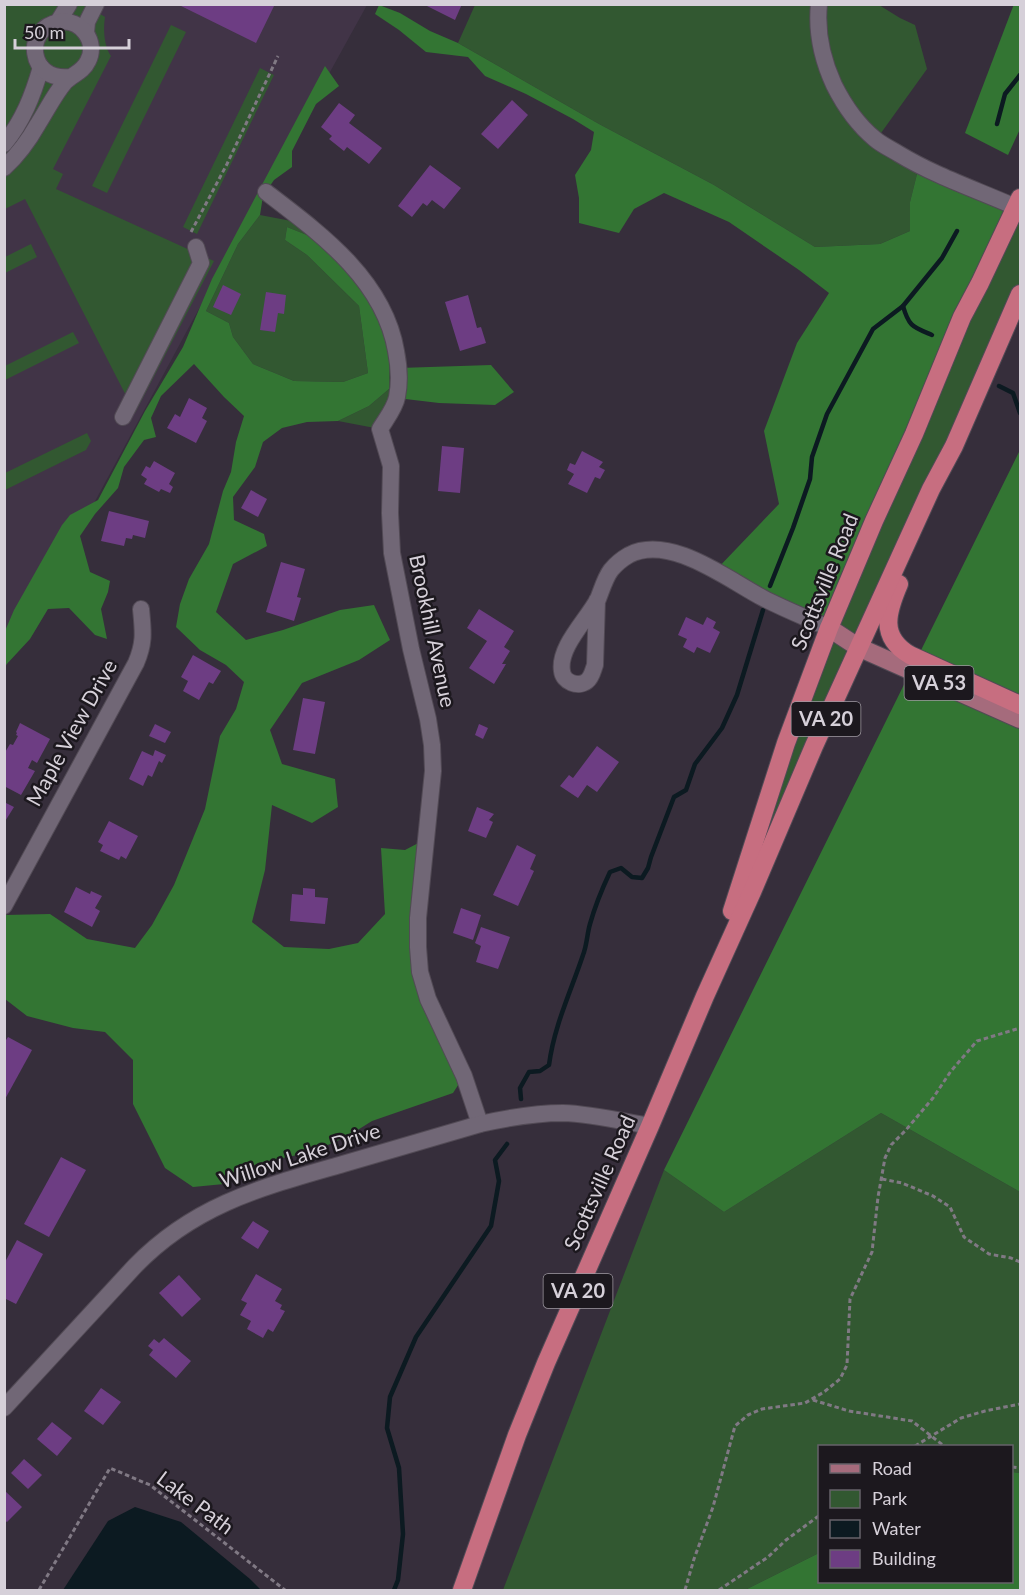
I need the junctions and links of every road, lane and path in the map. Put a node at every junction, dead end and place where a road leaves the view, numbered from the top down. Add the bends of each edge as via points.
1 (69, 4) edge
2 (96, 4) edge
3 (819, 4) edge
4 (58, 22) junction
5 (86, 33) junction
6 (278, 56) dead end
7 (41, 67) junction
8 (70, 76) junction
9 (4, 144) edge
10 (4, 168) edge
11 (266, 192) dead end
12 (1019, 204) edge
13 (194, 239) joint
14 (1020, 294) edge
15 (123, 417) dead end
16 (954, 446) junction
17 (597, 600) dead end
18 (141, 609) dead end
19 (829, 628) junction
20 (858, 646) junction
21 (1020, 705) edge
22 (1020, 719) edge
23 (4, 906) edge
24 (705, 996) junction
25 (1020, 1028) edge
26 (480, 1124) junction
27 (650, 1126) junction
28 (882, 1179) junction
29 (1020, 1262) edge
30 (812, 1399) junction
31 (1020, 1404) edge
32 (4, 1408) edge
33 (930, 1437) junction
34 (917, 1445) edge
35 (942, 1445) edge
36 (818, 1516) edge
37 (39, 1590) edge
38 (285, 1590) edge
39 (462, 1590) edge
40 (685, 1590) edge
41 (719, 1590) edge

1 - 4 street
2 - 5 street
3 - 12 street via 820,43 827,70 844,104 876,140 919,166
4 - 5 street via 76,25
4 - 7 street via 38,36 35,52
5 - 8 street via 90,56 84,69
6 - 13 path
7 - 8 street via 51,75
7 - 9 street via 22,119
8 - 10 street via 26,143
11 - 26 street, Brookhill Avenue via 307,224 366,282 381,304 395,342 399,368 397,399 380,429 391,466 392,553 432,745 433,771 418,918 420,972
12 - 19 highway, Scottsville Road / VA 20 via 962,318
13 - 15 street via 201,263
14 - 16 highway, Scottsville Road / VA 20
16 - 20 highway, Scottsville Road / VA 20
16 - 21 highway via 891,602 890,634 900,649 910,655
17 - 19 street via 609,573 628,555 665,550
18 - 23 street, Maple View Drive via 142,647 136,663
19 - 20 main road, VA 53
19 - 24 highway, Scottsville Road / VA 20 via 786,743
20 - 22 main road, VA 53
20 - 24 highway, Scottsville Road / VA 20
24 - 27 highway, Scottsville Road / VA 20
25 - 28 path via 977,1041 891,1145
26 - 27 street, Willow Lake Drive via 562,1113
26 - 32 street, Willow Lake Drive via 282,1181 204,1213 139,1263
27 - 39 highway, Scottsville Road / VA 20 via 546,1363
28 - 29 path via 933,1196 950,1207 963,1237 989,1254
28 - 30 path via 872,1252 850,1299 848,1365 840,1379
30 - 33 path via 849,1411 912,1421
30 - 40 path via 762,1408 735,1426
31 - 33 path via 961,1418
33 - 34 path
33 - 35 path
36 - 41 path
37 - 38 path, Lake Path via 110,1468 150,1485

